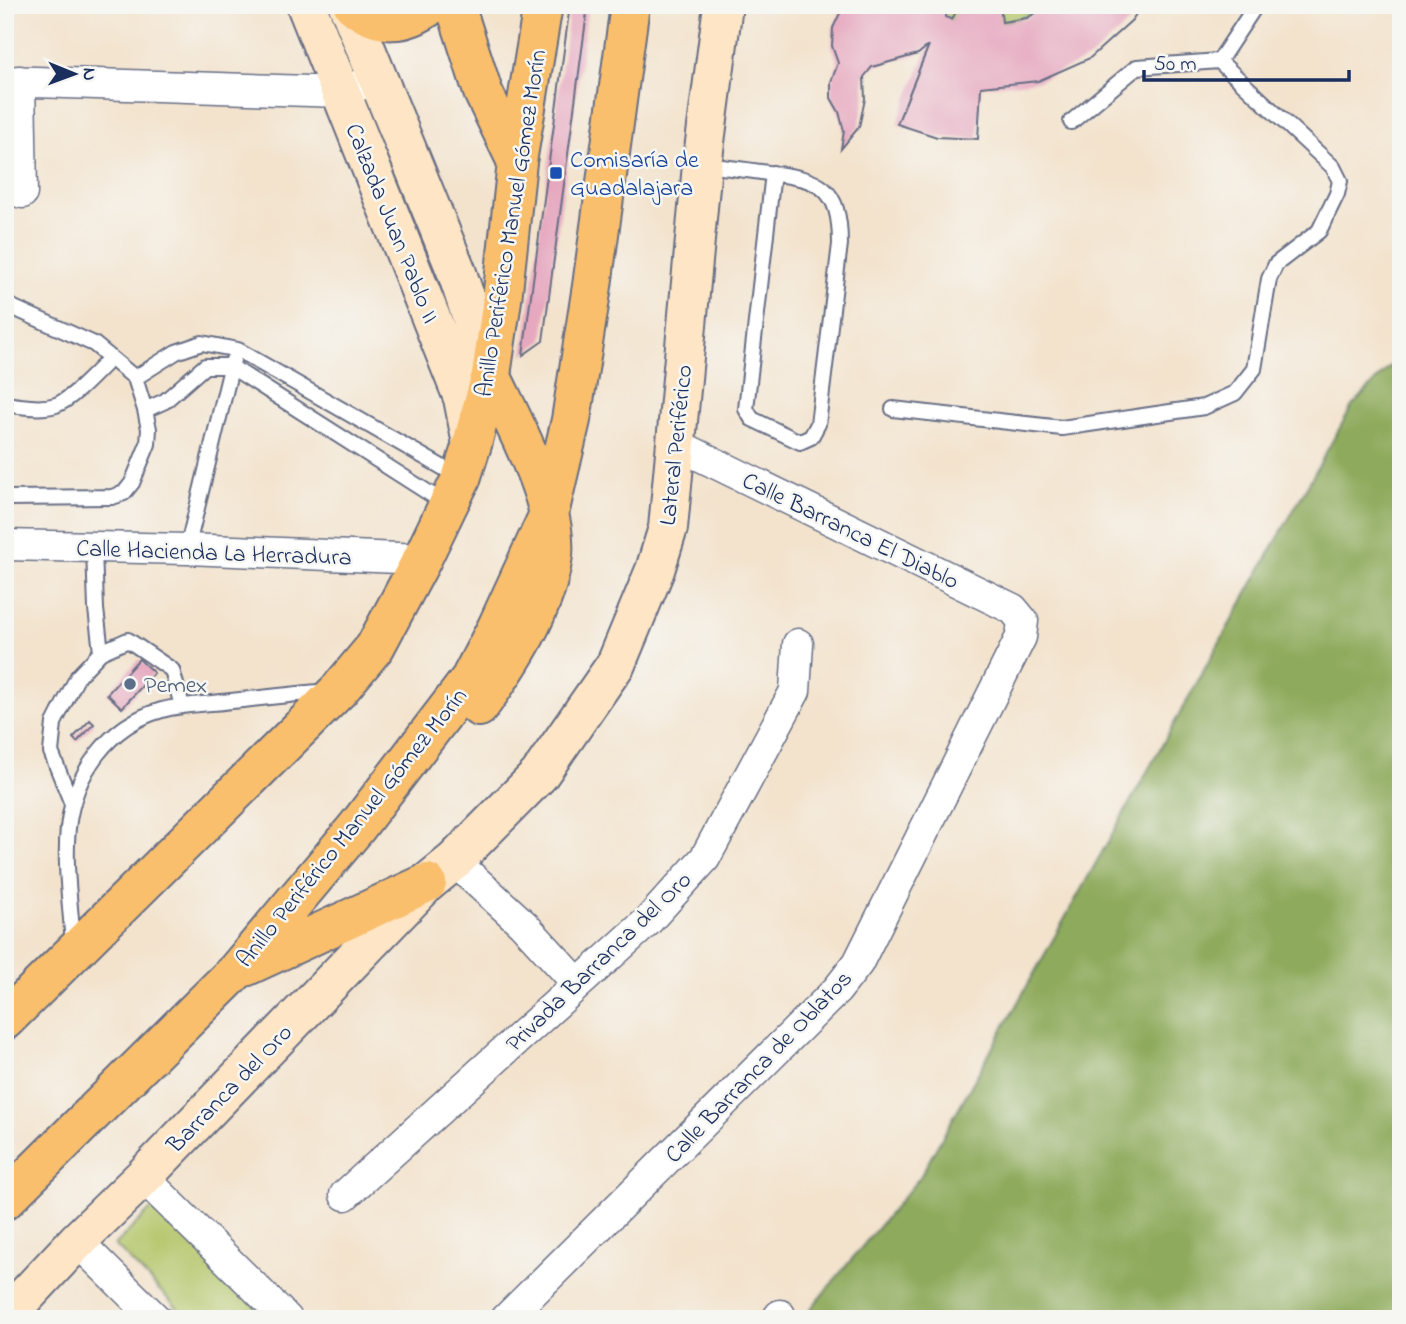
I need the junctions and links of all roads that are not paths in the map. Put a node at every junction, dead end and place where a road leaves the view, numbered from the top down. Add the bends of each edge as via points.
1 (306, 5) edge
2 (351, 5) edge
3 (431, 5) edge
4 (454, 5) edge
5 (543, 5) edge
6 (630, 5) edge
7 (723, 5) edge
8 (1256, 5) edge
9 (1219, 61) junction
10 (378, 78) junction
11 (12, 81) edge
12 (341, 92) junction
13 (1071, 122) dead end
14 (517, 162) junction
15 (702, 165) junction
16 (773, 173) junction
17 (22, 192) dead end
18 (5, 304) edge
19 (238, 350) junction
20 (111, 358) junction
21 (230, 366) junction
22 (491, 375) junction
23 (135, 378) junction
24 (5, 404) edge
25 (893, 409) dead end
26 (145, 410) junction
27 (676, 444) junction
28 (460, 476) junction
29 (5, 498) edge
30 (549, 514) junction
31 (5, 545) edge
32 (94, 547) junction
33 (187, 549) junction
34 (422, 559) junction
35 (1023, 621) joint
36 (798, 644) dead end
37 (101, 652) junction
38 (339, 690) junction
39 (183, 706) junction
40 (72, 804) junction
41 (440, 872) junction
42 (73, 953) junction
43 (236, 971) junction
44 (578, 984) junction
45 (5, 1020) edge
46 (144, 1177) junction
47 (345, 1195) dead end
48 (5, 1200) edge
49 (77, 1241) junction
50 (5, 1318) edge
51 (156, 1319) edge
52 (287, 1319) edge
53 (506, 1319) edge

1 - 12 street, Calzada Juan Pablo II
2 - 3 highway via 371,17 395,21
2 - 10 street, Calzada Juan Pablo II
4 - 14 highway via 483,92
5 - 14 highway, Anillo Periférico Manuel Gómez Morín
6 - 30 highway, Anillo Periférico Manuel Gómez Morín via 586,326
7 - 15 street, Lateral Periférico
8 - 9 lane
9 - 13 lane via 1137,67
9 - 25 lane via 1333,167 1340,181 1319,231 1276,264 1269,279 1254,369 1235,393 1203,407 1062,428
10 - 12 street
10 - 22 street, Calzada Juan Pablo II via 456,270
11 - 12 street
11 - 17 street
12 - 28 street, Calzada Juan Pablo II via 463,398
14 - 22 highway, Anillo Periférico Manuel Gómez Morín
15 - 16 lane
15 - 27 street, Lateral Periférico
16 - 16 lane via 818,183 832,199 840,219 818,424 811,437 800,442 752,419 746,409
18 - 20 lane via 94,344
19 - 21 lane
19 - 23 lane via 202,343 176,352
19 - 28 lane
20 - 23 lane
20 - 24 lane via 57,405
21 - 26 lane via 205,366 165,401
21 - 28 lane
21 - 33 lane
22 - 28 highway, Anillo Periférico Manuel Gómez Morín
22 - 30 highway
23 - 26 lane
26 - 29 lane via 148,444 124,493
27 - 35 street, Calle Barranca El Diablo via 1013,609
27 - 41 street, Lateral Periférico via 668,528 616,664 539,775
28 - 34 highway, Anillo Periférico Manuel Gómez Morín
30 - 43 highway, Anillo Periférico Manuel Gómez Morín via 470,679 357,827
31 - 32 street, Calle Hacienda La Herradura
32 - 33 street, Calle Hacienda La Herradura
32 - 37 lane
33 - 34 street, Calle Hacienda La Herradura
34 - 38 highway, Anillo Periférico Manuel Gómez Morín via 375,646
35 - 53 street, Calle Barranca de Oblatos via 1021,637 858,963 837,990
36 - 44 street, Privada Barranca del Oro via 795,691 705,859 648,921
37 - 39 lane via 128,640 172,670
37 - 40 lane via 78,676 54,723 51,752
38 - 39 lane
38 - 42 highway, Anillo Periférico Manuel Gómez Morín
39 - 40 lane via 144,717 111,738 87,768
40 - 42 lane via 67,852
41 - 43 highway
41 - 44 street via 523,925
41 - 46 street, Barranca del Oro
42 - 45 highway, Anillo Periférico Manuel Gómez Morín
43 - 48 highway, Anillo Periférico Manuel Gómez Morín
44 - 47 street, Privada Barranca del Oro
46 - 49 street, Barranca del Oro
46 - 52 street
49 - 50 street, Barranca del Oro
49 - 51 street

